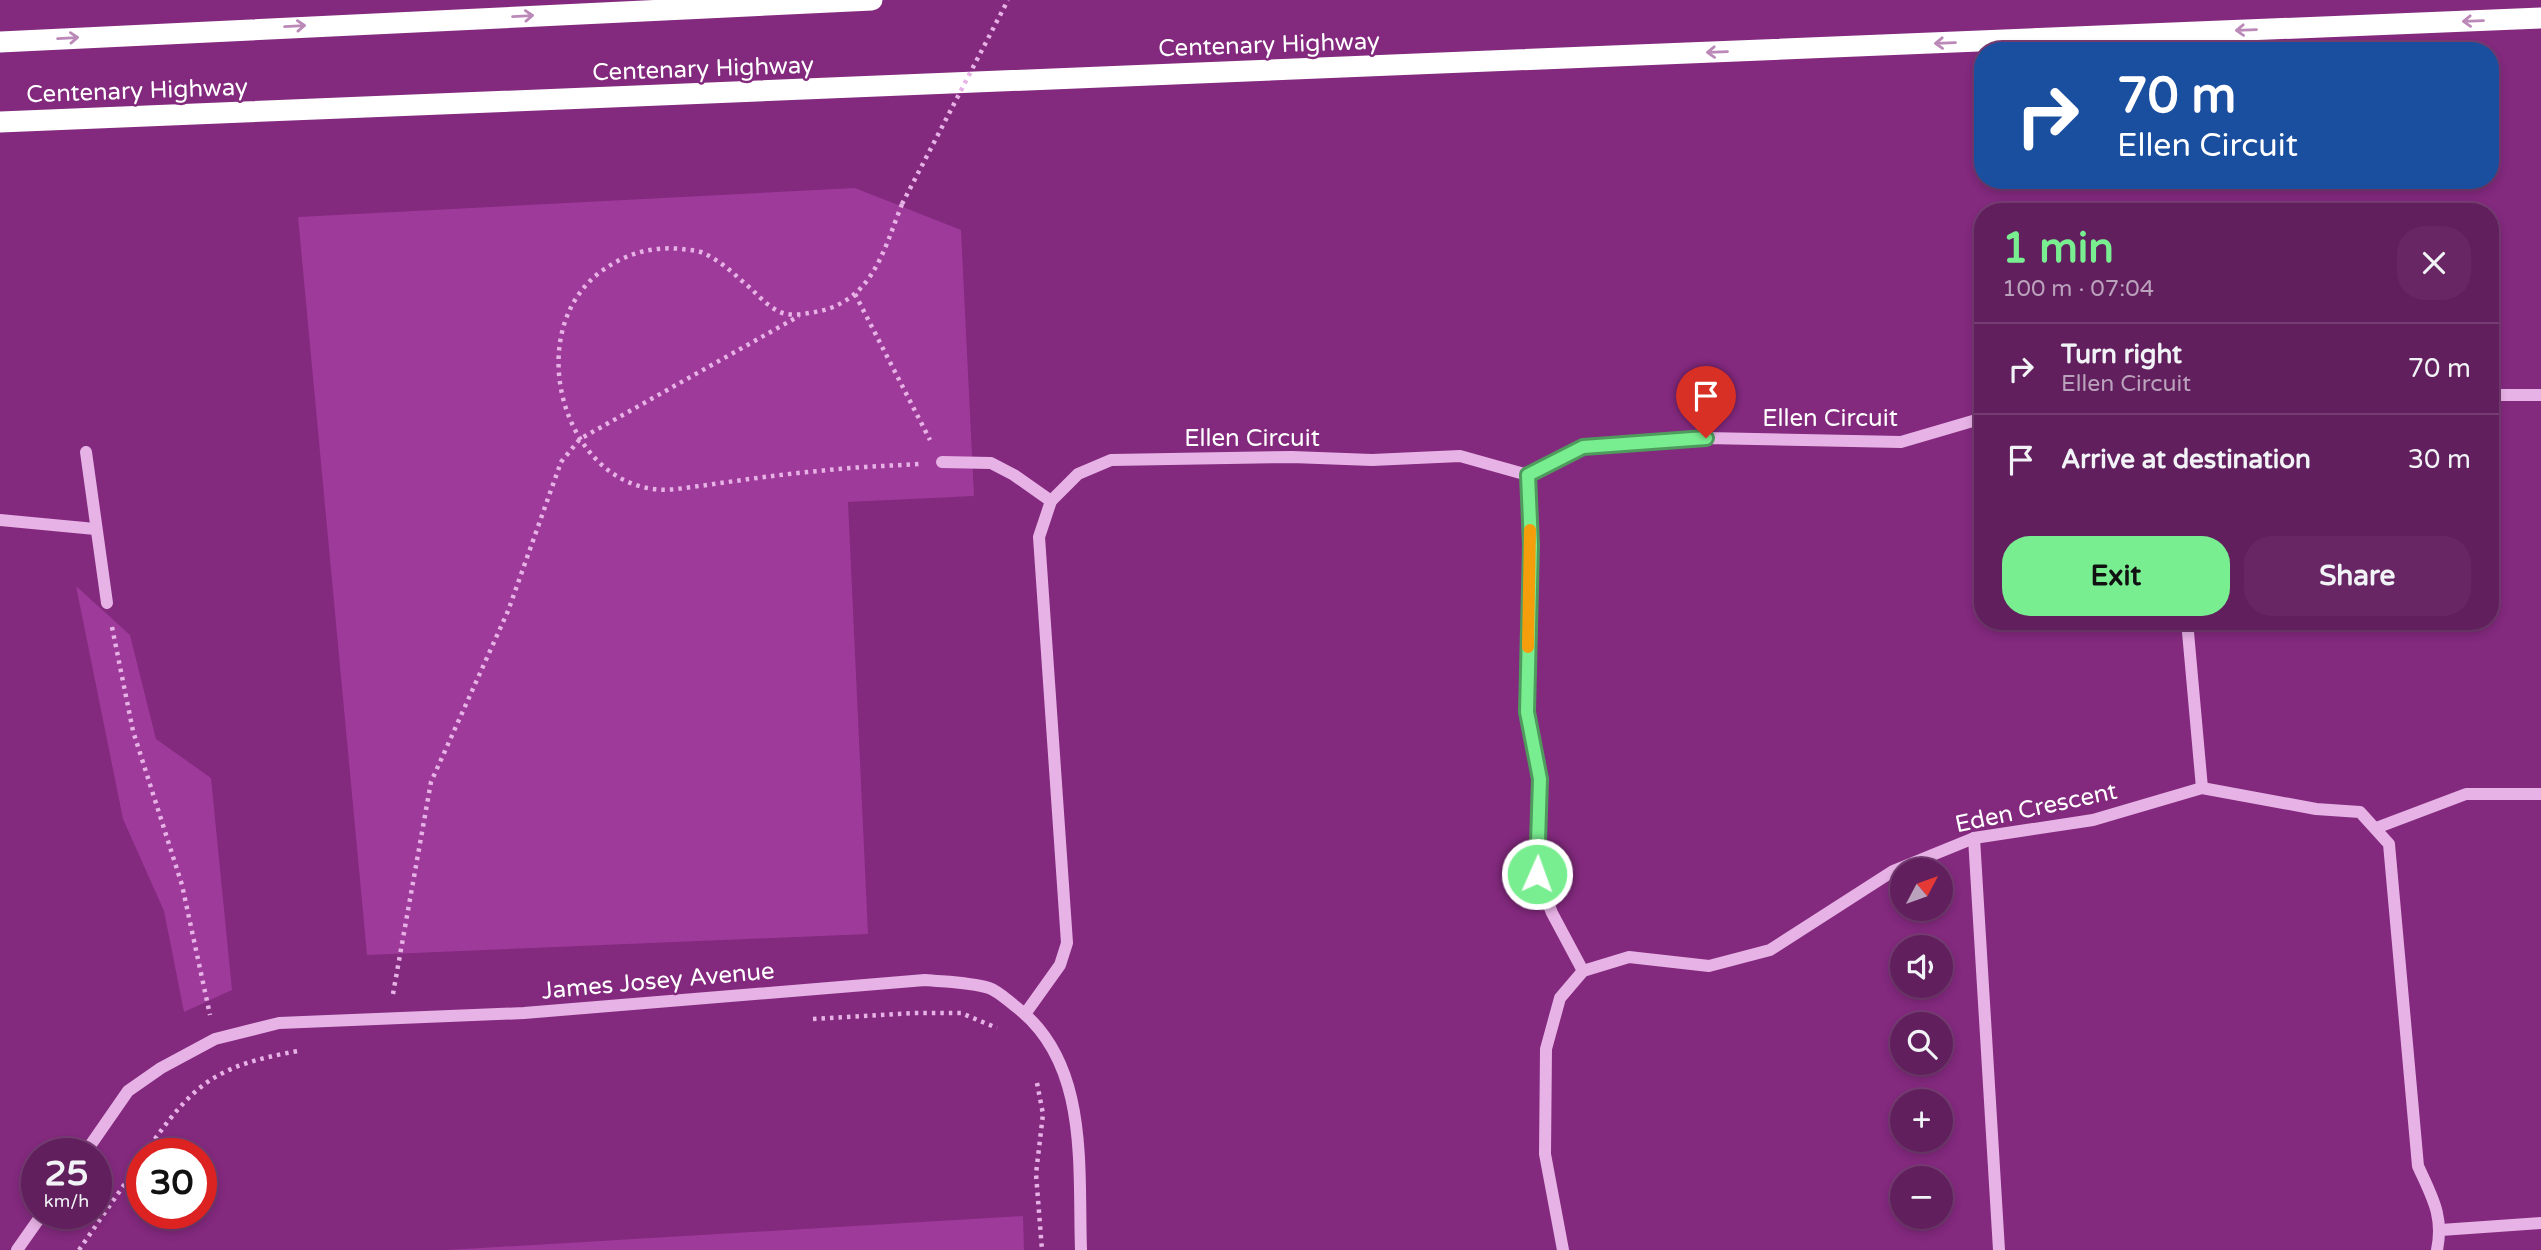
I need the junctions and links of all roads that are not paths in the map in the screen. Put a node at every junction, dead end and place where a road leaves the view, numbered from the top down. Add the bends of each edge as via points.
1 (872, 0) edge
2 (2541, 18) edge
3 (0, 42) edge
4 (0, 122) edge
5 (2541, 395) edge
6 (2499, 397) edge
7 (1974, 421) edge
8 (86, 452) dead end
9 (942, 462) road end
10 (1528, 475) junction
11 (1051, 500) junction
12 (0, 520) edge
13 (95, 529) junction
14 (107, 603) road end
15 (2188, 630) edge
16 (2202, 788) junction
17 (2541, 794) edge
18 (2376, 828) junction
19 (1974, 838) junction
20 (1583, 971) junction
21 (1025, 1014) junction
22 (95, 1138) edge
23 (2541, 1223) edge
24 (32, 1229) edge
25 (2441, 1230) junction
26 (17, 1250) edge
27 (1082, 1250) edge
28 (1563, 1250) edge
29 (1999, 1250) edge
30 (2437, 1250) edge

3 -> 1 highway
2 -> 4 highway, Centenary Highway
5 - 6 street
7 - 10 street, Ellen Circuit via 1901,442 1706,438 1583,447
8 - 13 street
9 - 11 street via 991,463
10 - 11 street, Ellen Circuit via 1460,456 1111,460 1078,474
10 - 20 street via 1527,712 1540,779 1537,874 1552,914
11 - 21 street, Ellen Circuit via 1039,537 1067,943 1060,965
12 - 13 street
13 - 14 street
15 - 16 street
16 - 18 street, Eden Crescent via 2316,809 2360,812
16 - 19 street, Eden Crescent via 2093,820
17 - 18 street via 2466,794
18 - 25 street via 2389,844 2418,1166
19 - 20 street, Eden Crescent via 1893,871 1770,950 1709,966 1629,957
19 - 29 street
20 - 28 street via 1560,998 1546,1049 1545,1154
21 - 22 street, James Josey Avenue via 991,988 919,979 524,1013 279,1023 215,1040 161,1068 128,1091
21 - 27 street, James Josey Avenue via 1053,1049 1068,1086 1078,1134
23 - 25 street
24 - 26 street
25 - 30 street

